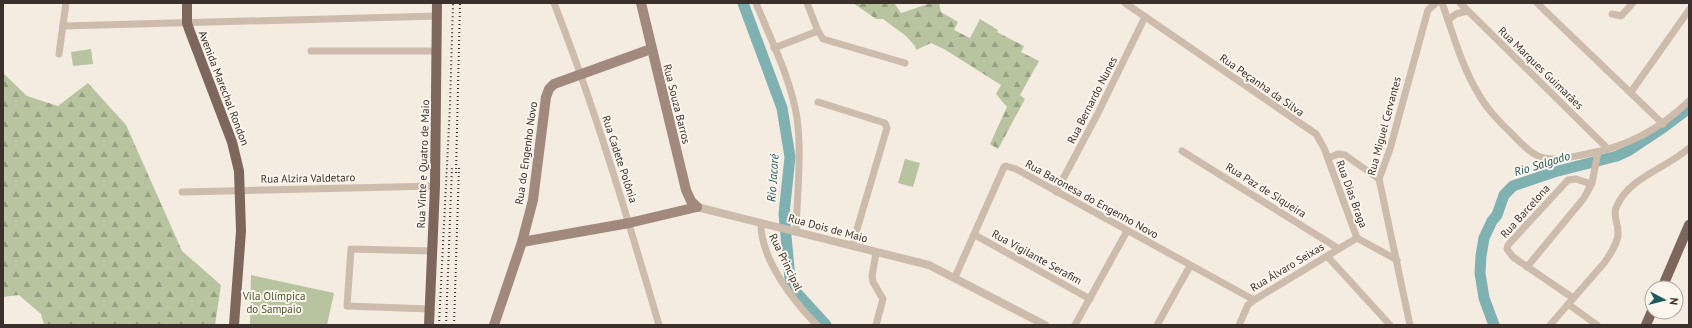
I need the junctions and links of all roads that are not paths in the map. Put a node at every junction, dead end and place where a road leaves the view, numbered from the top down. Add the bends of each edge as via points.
1 (66, 3) edge
2 (187, 3) edge
3 (437, 3) edge
4 (554, 3) edge
5 (641, 3) edge
6 (756, 3) edge
7 (807, 3) edge
8 (1125, 3) edge
9 (1423, 3) edge
10 (1436, 3) edge
11 (1442, 3) edge
12 (1460, 3) edge
13 (1537, 3) edge
14 (1634, 3) edge
15 (1428, 10) junction
16 (1689, 10) edge
17 (1467, 11) junction
18 (1612, 14) dead end
19 (438, 16) junction
20 (1144, 17) junction
21 (1448, 20) junction
22 (187, 22) junction
23 (63, 26) junction
24 (818, 31) junction
25 (774, 48) junction
26 (651, 49) junction
27 (311, 51) dead end
28 (437, 51) junction
29 (59, 54) dead end
30 (904, 63) dead end
31 (582, 74) junction
32 (1631, 92) junction
33 (1689, 101) edge
34 (818, 102) dead end
35 (1663, 124) junction
36 (1689, 148) edge
37 (1608, 149) junction
38 (1182, 151) dead end
39 (1598, 152) junction
40 (1328, 158) junction
41 (1379, 180) junction
42 (1591, 184) junction
43 (435, 186) junction
44 (240, 190) junction
45 (182, 192) dead end
46 (1056, 192) junction
47 (696, 207) junction
48 (629, 223) junction
49 (761, 223) junction
50 (1689, 225) edge
51 (793, 231) junction
52 (1127, 231) junction
53 (975, 235) junction
54 (1357, 238) junction
55 (522, 242) junction
56 (852, 246) junction
57 (1339, 248) junction
58 (432, 251) junction
59 (876, 252) junction
60 (1327, 256) junction
61 (1397, 260) junction
62 (1190, 266) junction
63 (1527, 267) junction
64 (955, 277) junction
65 (1665, 280) edge
66 (1090, 299) junction
67 (1254, 300) junction
68 (1571, 301) junction
69 (430, 309) junction
70 (234, 325) edge
71 (429, 325) edge
72 (494, 325) edge
73 (658, 325) edge
74 (817, 325) edge
75 (876, 325) edge
76 (1045, 325) edge
77 (1075, 325) edge
78 (1157, 325) edge
79 (1239, 325) edge
80 (1390, 325) edge
81 (1410, 325) edge
82 (1550, 325) edge
83 (1597, 325) edge

1 - 23 street
2 - 22 main road, Avenida Marechal Rondon
3 - 19 main road, Rua Vinte e Quatro de Maio
4 - 31 street, Rua Cadete Polônia
5 - 26 main road, Rua Souza Barros
6 - 25 street
7 - 24 street
8 - 20 street, Rua Peçanha da Silva
9 - 15 street
10 - 15 street
11 - 21 street
12 - 17 street, Rua Marques Guimarães
13 - 32 street
14 - 18 street via 1621,16
15 - 41 street, Rua Miguel Cervantes
16 - 32 street
17 - 21 street
17 - 37 street, Rua Marques Guimarães
19 - 22 street
19 - 28 main road, Rua Vinte e Quatro de Maio
20 - 40 street, Rua Peçanha da Silva via 1316,134
20 - 46 street, Rua Bernardo Nunes
21 - 39 street via 1468,76 1478,94 1498,121 1531,152 1544,158 1559,159
22 - 23 street
22 - 44 main road, Avenida Marechal Rondon via 235,150 240,171
23 - 29 street
24 - 25 street
24 - 30 street via 826,41
25 - 51 street via 797,120 799,154
26 - 31 main road, Rua do Engenho Novo
26 - 47 main road, Rua Souza Barros via 686,190
27 - 28 street
28 - 43 main road, Rua Vinte e Quatro de Maio
31 - 48 street, Rua Cadete Polônia
31 - 55 main road, Rua do Engenho Novo via 554,84 548,93 536,183
32 - 35 street
33 - 35 street
34 - 56 street via 885,123 887,128
35 - 37 street
36 - 68 street via 1626,191 1615,210 1618,235 1612,252
37 - 39 street
38 - 57 street, Rua Paz de Siqueira
39 - 42 street
40 - 41 street via 1345,154
40 - 54 street, Rua Dias Braga
41 - 61 street, Rua Miguel Cervantes
42 - 63 street via 1576,209
42 - 63 street, Rua Barcelona via 1576,179 1568,180 1508,245 1509,254
43 - 44 street, Rua Alzira Valdetaro
43 - 58 main road, Rua Vinte e Quatro de Maio
44 - 45 street, Rua Alzira Valdetaro
44 - 70 main road, Avenida Marechal Rondon via 241,230
46 - 52 street, Rua Baronesa do Engenho Novo
46 - 53 street, Rua Baronesa do Engenho Novo via 1016,169 1004,167
47 - 48 main road, Rua Dois de Maio
47 - 49 street, Rua Dois de Maio
48 - 55 main road, Rua Dois de Maio
48 - 73 street, Rua Cadete Polônia
49 - 51 street, Rua Dois de Maio
49 - 74 street, Rua Principal via 763,242 779,276 796,303
50 - 65 main road
51 - 56 street, Rua Dois de Maio
52 - 62 street, Rua Baronesa do Engenho Novo
52 - 66 street
53 - 64 street, Rua Baronesa do Engenho Novo
53 - 66 street, Rua Vigilante Serafim
54 - 57 street, Rua Álvaro Seixas
54 - 61 street, Rua Dias Braga
55 - 72 main road, Rua do Engenho Novo
56 - 59 street, Rua Dois de Maio
57 - 60 street, Rua Álvaro Seixas
58 - 69 main road, Rua Vinte e Quatro de Maio
58 - 69 street via 351,249 347,306
59 - 64 street, Rua Dois de Maio via 929,265
59 - 75 street via 872,276 883,299
60 - 67 street, Rua Álvaro Seixas
60 - 80 street
61 - 81 street
62 - 67 street, Rua Baronesa do Engenho Novo
62 - 78 street
63 - 68 street, Rua Barcelona
64 - 76 street, Rua Dois de Maio
66 - 77 street
67 - 79 street, Rua Álvaro Seixas via 1248,305
68 - 82 street
68 - 83 street, Rua Barcelona
69 - 71 main road, Rua Vinte e Quatro de Maio

